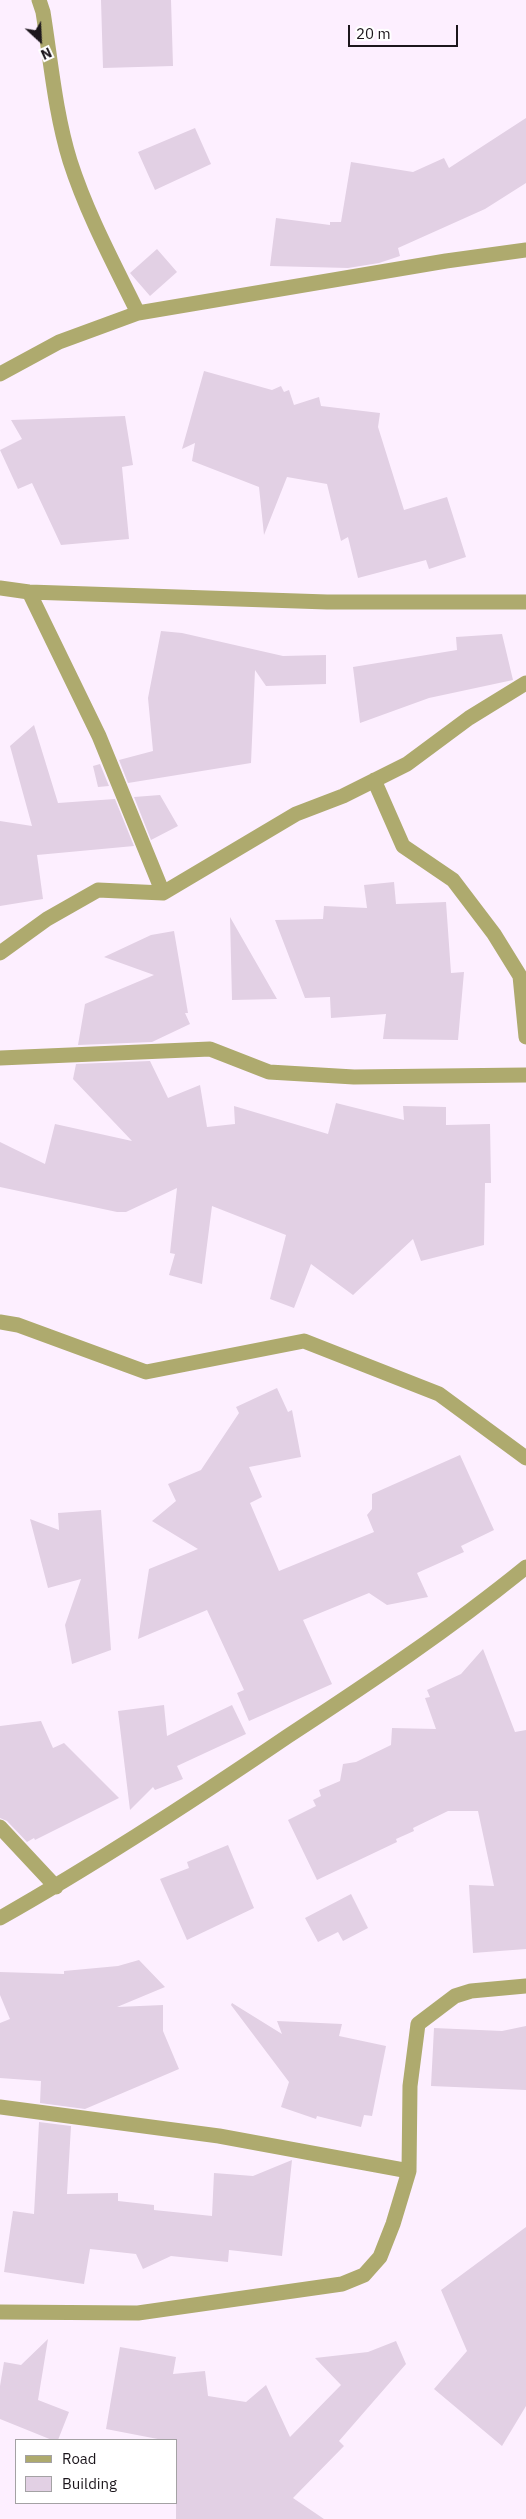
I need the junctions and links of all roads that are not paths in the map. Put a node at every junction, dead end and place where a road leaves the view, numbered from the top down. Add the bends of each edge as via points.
1 (39, 0) edge
2 (526, 250) edge
3 (138, 314) junction
4 (0, 374) edge
5 (0, 588) edge
6 (29, 592) junction
7 (526, 602) edge
8 (526, 682) edge
9 (374, 780) junction
10 (163, 893) junction
11 (0, 952) edge
12 (526, 1036) edge
13 (0, 1058) edge
14 (526, 1075) edge
15 (0, 1322) edge
16 (526, 1458) edge
17 (526, 1567) edge
18 (0, 1827) edge
19 (56, 1887) junction
20 (0, 1918) edge
21 (526, 1986) edge
22 (0, 2107) edge
23 (409, 2171) junction
24 (0, 2312) edge

1 - 3 street via 59,118 71,162 93,220
2 - 3 street
3 - 4 street via 59,342
5 - 6 street
6 - 7 street via 327,602
6 - 10 street via 99,736
8 - 9 street via 469,718 407,764
9 - 10 street via 296,814
9 - 12 street via 403,846 453,880 494,934 520,976
10 - 11 street via 98,890 47,919
13 - 14 street via 210,1049 269,1072 354,1077
15 - 16 street via 146,1372 304,1341 439,1394
17 - 19 street via 359,1689
18 - 19 street
19 - 20 street
21 - 23 street via 471,1991 455,1996 418,2024 410,2086
22 - 23 street via 219,2136
23 - 24 street via 380,2257 364,2275 342,2284 138,2313

